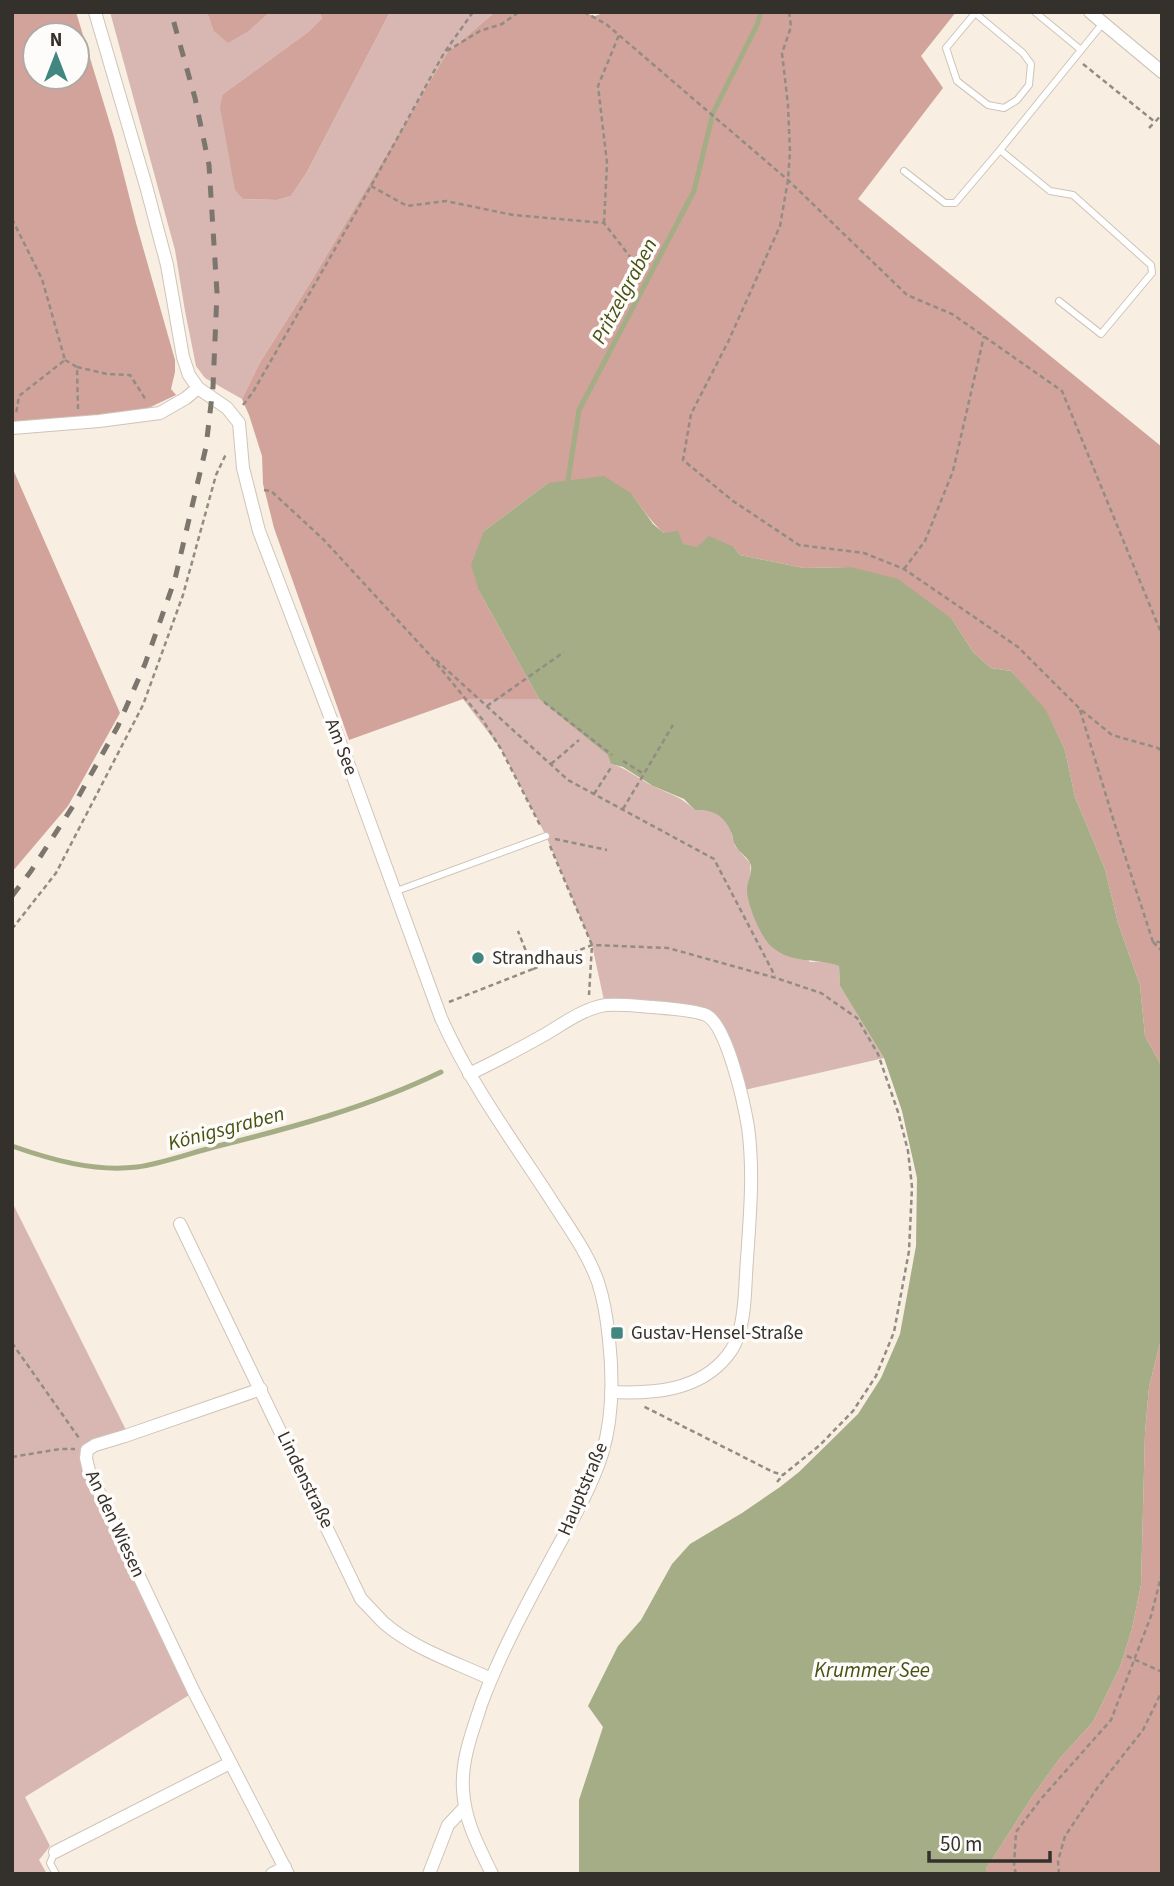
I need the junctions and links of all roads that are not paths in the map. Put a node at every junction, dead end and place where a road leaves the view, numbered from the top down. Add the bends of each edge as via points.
1 (94, 12) edge
2 (1035, 12) edge
3 (1090, 12) edge
4 (976, 13) edge
5 (1103, 23) junction
6 (1081, 50) junction
7 (1162, 72) edge
8 (1000, 150) junction
9 (904, 171) dead end
10 (1059, 301) dead end
11 (198, 388) junction
12 (13, 428) edge
13 (545, 836) road end
14 (394, 892) junction
15 (469, 1074) junction
16 (180, 1224) dead end
17 (261, 1389) junction
18 (611, 1392) junction
19 (491, 1679) junction
20 (230, 1763) junction
21 (465, 1807) junction
22 (55, 1852) joint
23 (287, 1870) edge
24 (56, 1874) edge
25 (272, 1874) edge
26 (429, 1874) edge
27 (492, 1874) edge

1 - 11 street via 167,265 183,357
2 - 6 lane
3 - 5 street
4 - 4 lane via 1031,64 1029,85 1003,108 988,105 957,81 946,48
5 - 6 lane
5 - 7 street
6 - 8 lane
8 - 9 lane via 956,203 945,203
8 - 10 lane via 1050,191 1073,195 1152,265 1152,273 1101,334
11 - 12 street via 154,414
11 - 14 street, Am See via 227,408 239,423 243,468 259,531
13 - 14 lane
14 - 15 street, Am See via 437,1008
15 - 18 street, Hauptstraße via 589,1261 604,1306
15 - 18 street via 605,1005 706,1015 726,1041 748,1126 751,1160 739,1334 713,1372 692,1383 642,1393
16 - 17 street, Lindenstraße
17 - 19 street, Lindenstraße via 361,1599 406,1638
17 - 20 street, An den Wiesen via 95,1445 87,1450 86,1458
18 - 19 street, Hauptstraße via 609,1423 597,1466
19 - 21 street, Hauptstraße via 463,1768
20 - 22 street
20 - 23 street, An den Wiesen
21 - 26 street via 448,1825
21 - 27 street, Hauptstraße
22 - 24 lane via 50,1863
23 - 25 street

